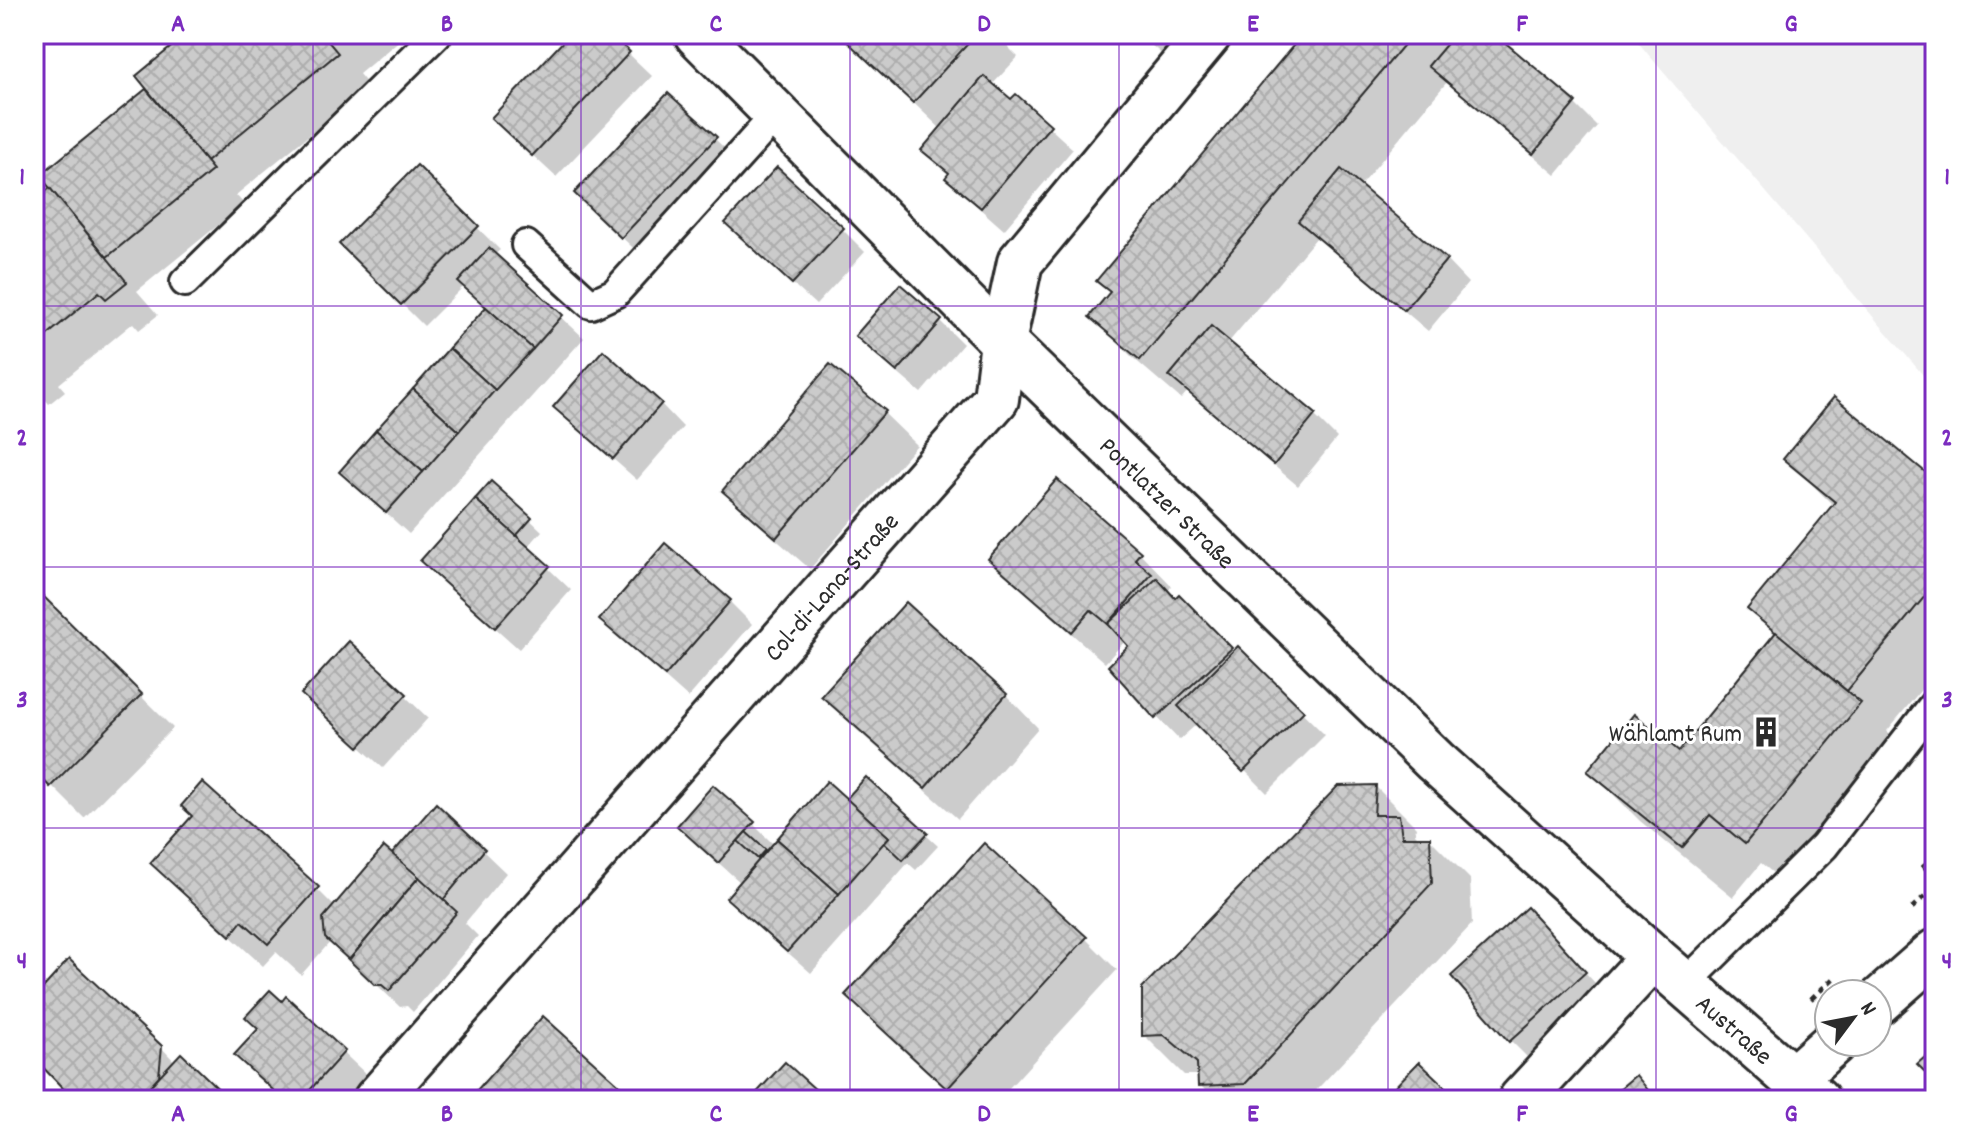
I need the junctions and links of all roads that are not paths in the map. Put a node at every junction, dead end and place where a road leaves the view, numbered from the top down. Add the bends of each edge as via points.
1 (437, 34) edge
2 (697, 34) edge
3 (1209, 34) edge
4 (777, 114) junction
5 (526, 245) dead end
6 (185, 282) dead end
7 (1003, 342) junction
8 (1935, 703) edge
9 (1935, 952) edge
10 (1669, 971) junction
11 (1893, 989) edge
12 (1824, 1058) edge
13 (1805, 1089) edge
14 (376, 1100) edge
15 (1521, 1100) edge

1 - 6 lane
2 - 4 street, Pontlatzer Straße
3 - 7 street, Col-di-Lana-Straße via 1020,262
4 - 5 lane via 615,293 591,304
4 - 7 street, Pontlatzer Straße
7 - 10 street, Pontlatzer Straße via 1435,761
7 - 14 street, Col-di-Lana-Straße via 996,399
8 - 10 lane via 1824,846
9 - 11 street
10 - 13 street, Austraße
10 - 15 street
12 - 13 street

